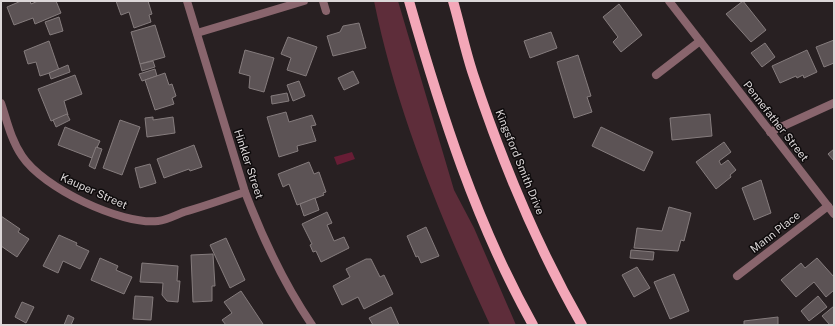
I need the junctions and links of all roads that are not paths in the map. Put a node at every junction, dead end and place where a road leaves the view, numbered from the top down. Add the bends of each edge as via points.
1 (187, 1) edge
2 (304, 1) edge
3 (323, 1) edge
4 (410, 1) edge
5 (453, 1) edge
6 (669, 1) edge
7 (326, 11) dead end
8 (197, 33) junction
9 (700, 41) junction
10 (656, 75) dead end
11 (1, 102) edge
12 (834, 103) edge
13 (770, 132) junction
14 (245, 192) junction
15 (828, 206) junction
16 (834, 214) edge
17 (737, 276) dead end
18 (312, 325) edge
19 (533, 325) edge
20 (582, 325) edge

1 - 8 street, Hinkler Street
2 - 8 street
3 - 7 street
4 - 19 main road via 465,179
5 - 20 main road, Kingsford Smith Drive via 472,73 510,177
6 - 9 street, Pennefather Street
8 - 14 street, Hinkler Street
9 - 10 street
9 - 13 street, Pennefather Street
11 - 14 street, Kauper Street via 12,138 23,157 38,174 67,193 119,216 140,221 160,221
12 - 13 street
13 - 15 street, Pennefather Street
14 - 18 street, Hinkler Street via 277,267
15 - 16 street, Pennefather Street
15 - 17 street, Mann Place

